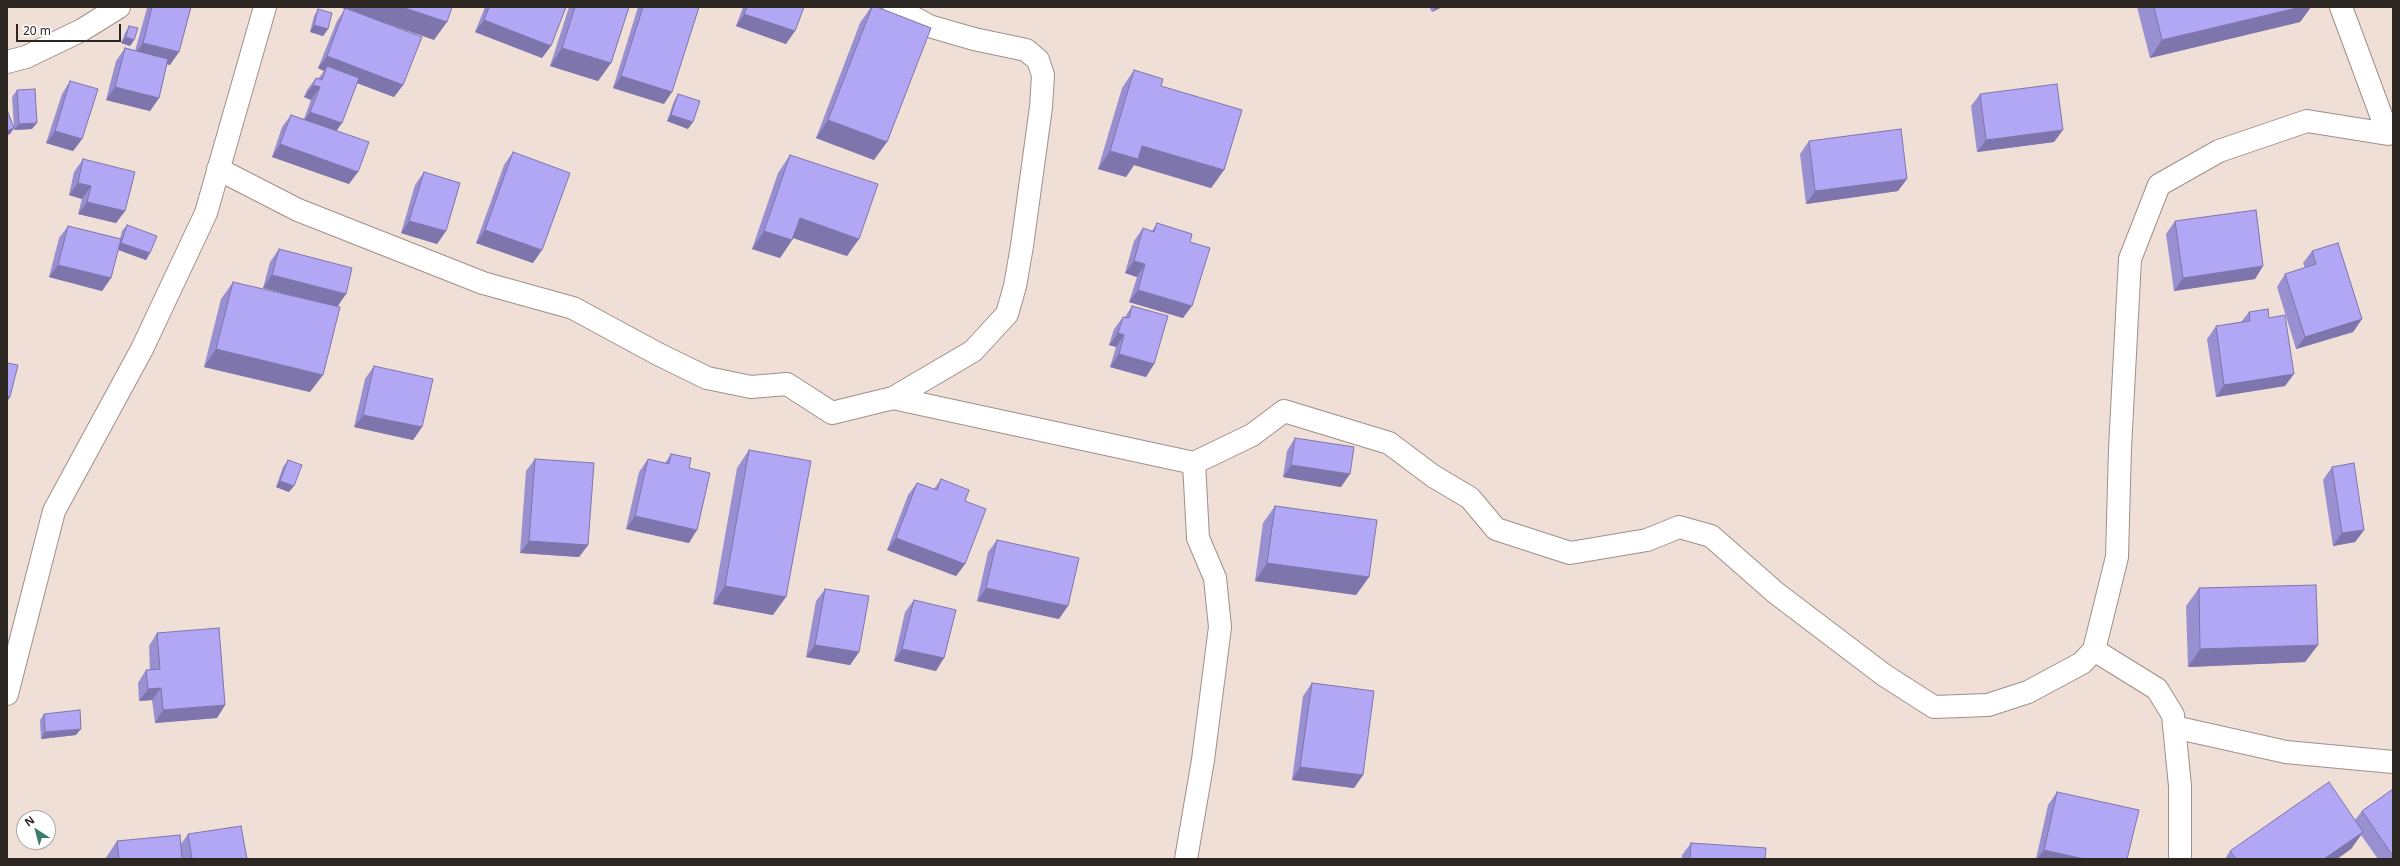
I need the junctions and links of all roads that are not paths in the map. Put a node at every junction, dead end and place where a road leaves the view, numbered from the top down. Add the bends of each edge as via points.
1 (119, 7) edge
2 (265, 7) edge
3 (894, 7) edge
4 (2342, 7) edge
5 (7, 62) edge
6 (218, 169) junction
7 (893, 398) junction
8 (1194, 462) junction
9 (2094, 650) junction
10 (7, 694) edge
11 (2174, 728) junction
12 (2393, 762) edge
13 (1186, 859) edge
14 (2180, 859) edge

1 - 5 street via 82,30 26,57
2 - 6 street
3 - 7 street via 929,26 1026,50 1038,60 1043,75 1022,246 1007,314 974,352
4 - 9 street via 2388,134 2307,121 2219,151 2160,185 2130,260 2120,448 2118,557
6 - 7 street via 298,210 476,280 573,308 707,378 751,387 787,384 832,413
6 - 10 street via 206,213 142,350 54,511
7 - 8 street
8 - 9 street via 1252,435 1284,411 1389,443 1433,476 1470,498 1496,529 1570,553 1647,540 1679,527 1711,536 1776,593 1884,675 1934,707 1988,705 2028,692 2082,663
8 - 13 street via 1198,538 1215,578 1220,627 1203,760
9 - 11 street via 2157,689 2173,715
11 - 12 street via 2286,752
11 - 14 street via 2180,786

